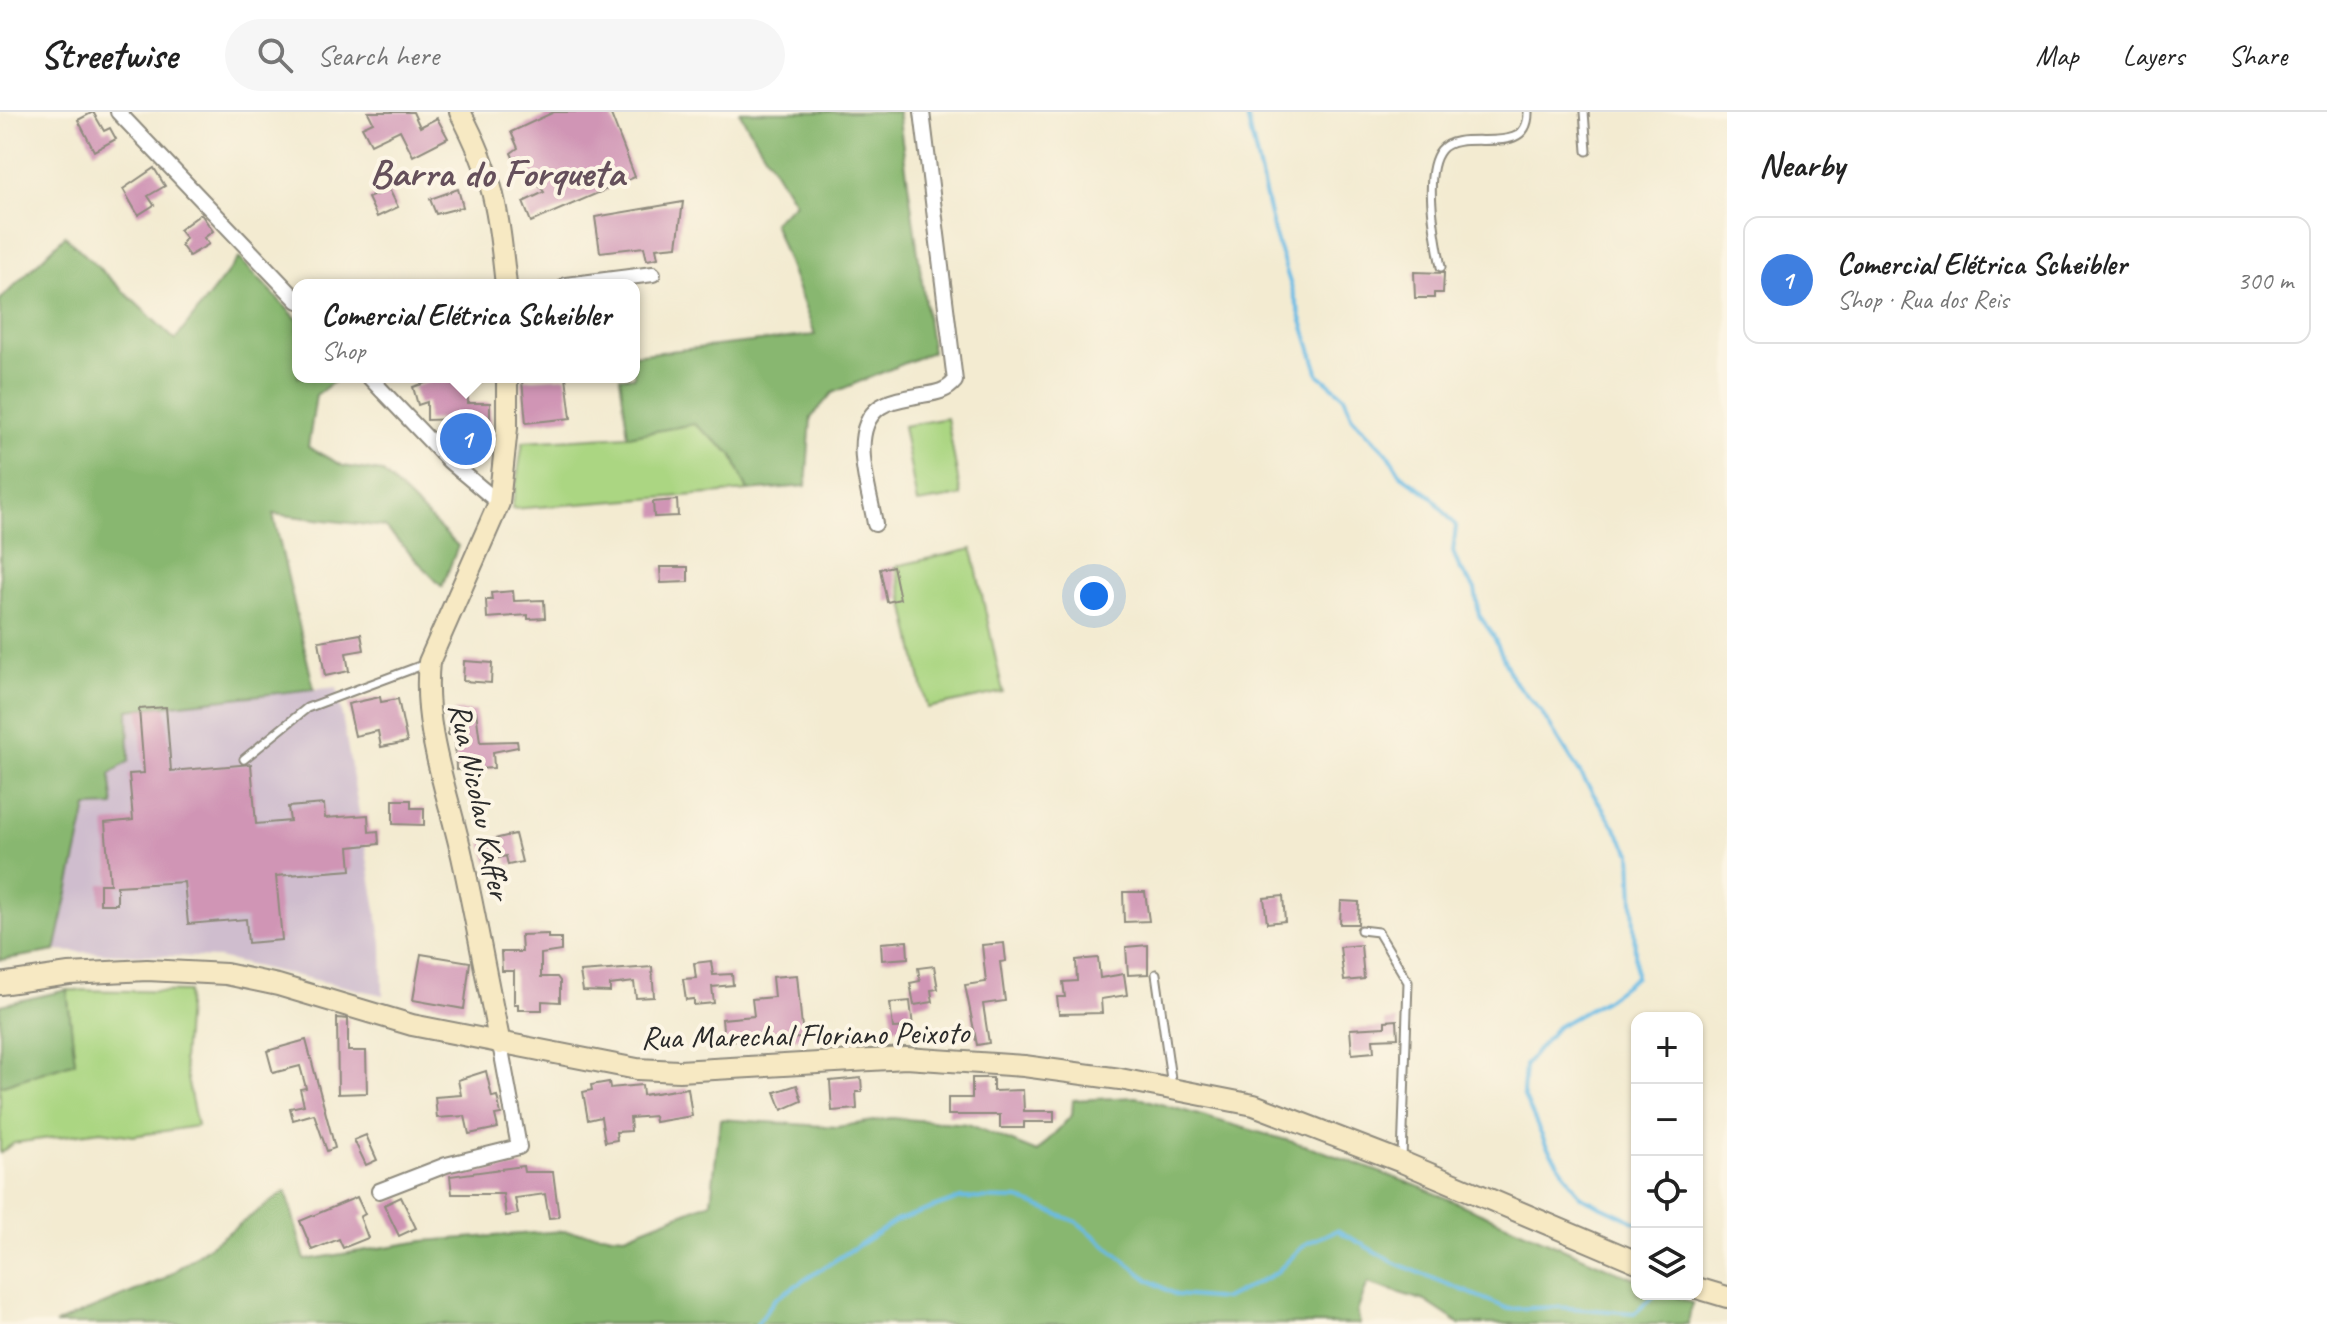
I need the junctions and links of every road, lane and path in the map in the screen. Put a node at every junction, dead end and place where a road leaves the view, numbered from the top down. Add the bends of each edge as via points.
1 (118, 112) edge
2 (460, 112) edge
3 (922, 112) edge
4 (1528, 112) edge
5 (1584, 112) edge
6 (1587, 151) dead end
7 (1441, 267) dead end
8 (653, 274) dead end
9 (505, 279) edge
10 (613, 279) edge
11 (292, 295) edge
12 (375, 383) edge
13 (507, 383) edge
14 (499, 503) junction
15 (875, 524) dead end
16 (429, 662) junction
17 (244, 759) dead end
18 (1361, 930) dead end
19 (1156, 974) dead end
20 (0, 984) edge
21 (500, 1044) junction
22 (1173, 1088) junction
23 (1402, 1162) junction
24 (379, 1191) dead end
25 (1631, 1259) edge
26 (1703, 1290) edge
27 (1727, 1297) edge

1 - 11 street
2 - 9 main road via 496,195
3 - 15 street via 955,381 944,391 893,401 870,417 863,446
4 - 7 lane via 1524,127 1510,139 1456,140 1442,147 1434,161
5 - 6 lane
8 - 10 street
12 - 14 street via 449,461
13 - 14 main road, Rua Nicolau Kaffer
14 - 16 main road, Rua Nicolau Kaffer
16 - 17 lane via 307,708
16 - 21 main road, Rua Nicolau Kaffer via 428,714
18 - 23 lane via 1378,932 1408,982
19 - 22 lane
20 - 21 main road, Rua Marechal Floriano Peixoto via 147,970 226,974
21 - 22 main road, Rua Marechal Floriano Peixoto via 637,1069 906,1058 1024,1066
21 - 24 street, Rua Nicolau Kaffer via 521,1144 516,1150 446,1165
22 - 23 main road, Rua Marechal Floriano Peixoto via 1254,1105
23 - 25 main road, Rua Marechal Floriano Peixoto
26 - 27 main road

